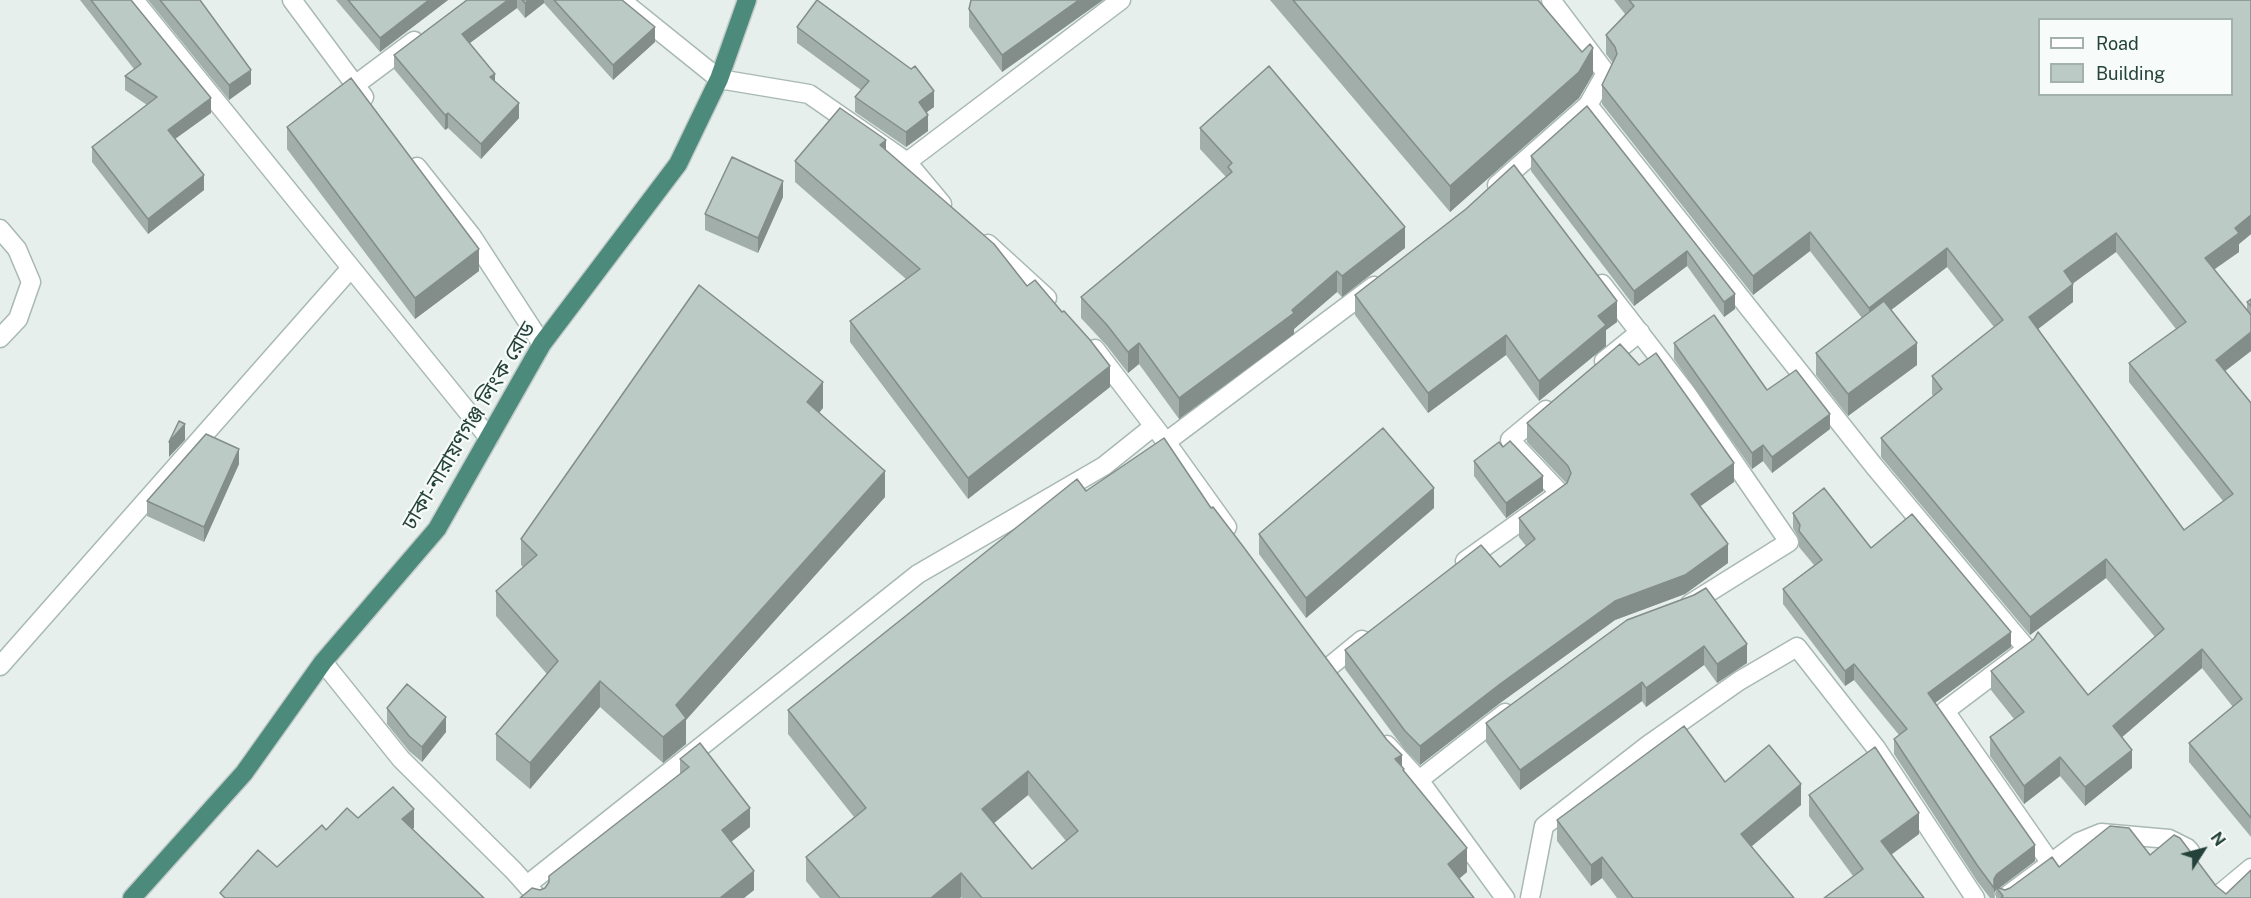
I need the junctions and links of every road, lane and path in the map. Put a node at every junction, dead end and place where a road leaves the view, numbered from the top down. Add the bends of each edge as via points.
1 (134, 0) edge
2 (292, 0) edge
3 (621, 0) edge
4 (747, 0) edge
5 (1121, 0) edge
6 (1551, 0) edge
7 (430, 28) edge
8 (719, 79) junction
9 (355, 85) junction
10 (1588, 105) junction
11 (376, 113) edge
12 (404, 151) edge
13 (907, 162) junction
14 (1515, 169) junction
15 (1529, 187) edge
16 (1482, 198) edge
17 (952, 213) edge
18 (0, 229) edge
19 (976, 233) edge
20 (351, 268) junction
21 (1590, 268) edge
22 (1390, 274) edge
23 (1055, 307) edge
24 (1640, 332) junction
25 (0, 338) edge
26 (1085, 339) edge
27 (542, 344) junction
28 (1588, 375) edge
29 (1562, 396) edge
30 (1154, 426) junction
31 (489, 438) junction
32 (1166, 442) junction
33 (1233, 537) edge
34 (1448, 575) edge
35 (1670, 612) edge
36 (1374, 631) edge
37 (1316, 649) edge
38 (323, 662) junction
39 (0, 666) edge
40 (1329, 667) junction
41 (1342, 685) edge
42 (1516, 705) edge
43 (1376, 730) edge
44 (1419, 780) junction
45 (2050, 862) junction
46 (2251, 868) edge
47 (532, 892) edge
48 (2223, 895) edge
49 (132, 898) edge
50 (1505, 898) edge
51 (1530, 898) edge
52 (1975, 898) edge
53 (2004, 898) edge

1 - 20 street
2 - 9 street
3 - 8 street
4 - 8 highway, ঢাকা-নারায়ণগঞ্জ লিংক রোড
5 - 13 street
6 - 10 street via 1606,73
7 - 9 street
8 - 13 street via 809,94
8 - 27 highway, ঢাকা-নারায়ণগঞ্জ লিংক রোড via 678,164
9 - 11 street
10 - 14 street
10 - 45 street via 1881,475 2027,649 1946,711
12 - 27 street via 471,235
13 - 17 street
14 - 15 street
14 - 16 street
18 - 25 street via 17,249 31,282 18,319
19 - 23 street
20 - 31 street
20 - 39 street
21 - 24 street
22 - 32 street
24 - 28 street
24 - 35 street via 1789,542 1690,604
26 - 30 street
27 - 31 highway, ঢাকা-নারায়ণগঞ্জ লিংক রোড
29 - 34 street via 1510,440 1560,494
30 - 32 street
30 - 47 street via 1104,466 918,574
31 - 38 highway, ঢাকা-নারায়ণগঞ্জ লিংক রোড via 437,529
32 - 33 street
36 - 40 street
37 - 40 street
38 - 47 street via 401,759
38 - 49 highway, ঢাকা-নারায়ণগঞ্জ লিংক রোড via 244,773
40 - 41 street
42 - 44 street
43 - 44 street
44 - 50 street
45 - 48 street via 2079,842 2101,833 2169,839 2187,848
45 - 53 street
46 - 48 street
51 - 52 street via 1544,826 1648,745 1797,647 1876,748

